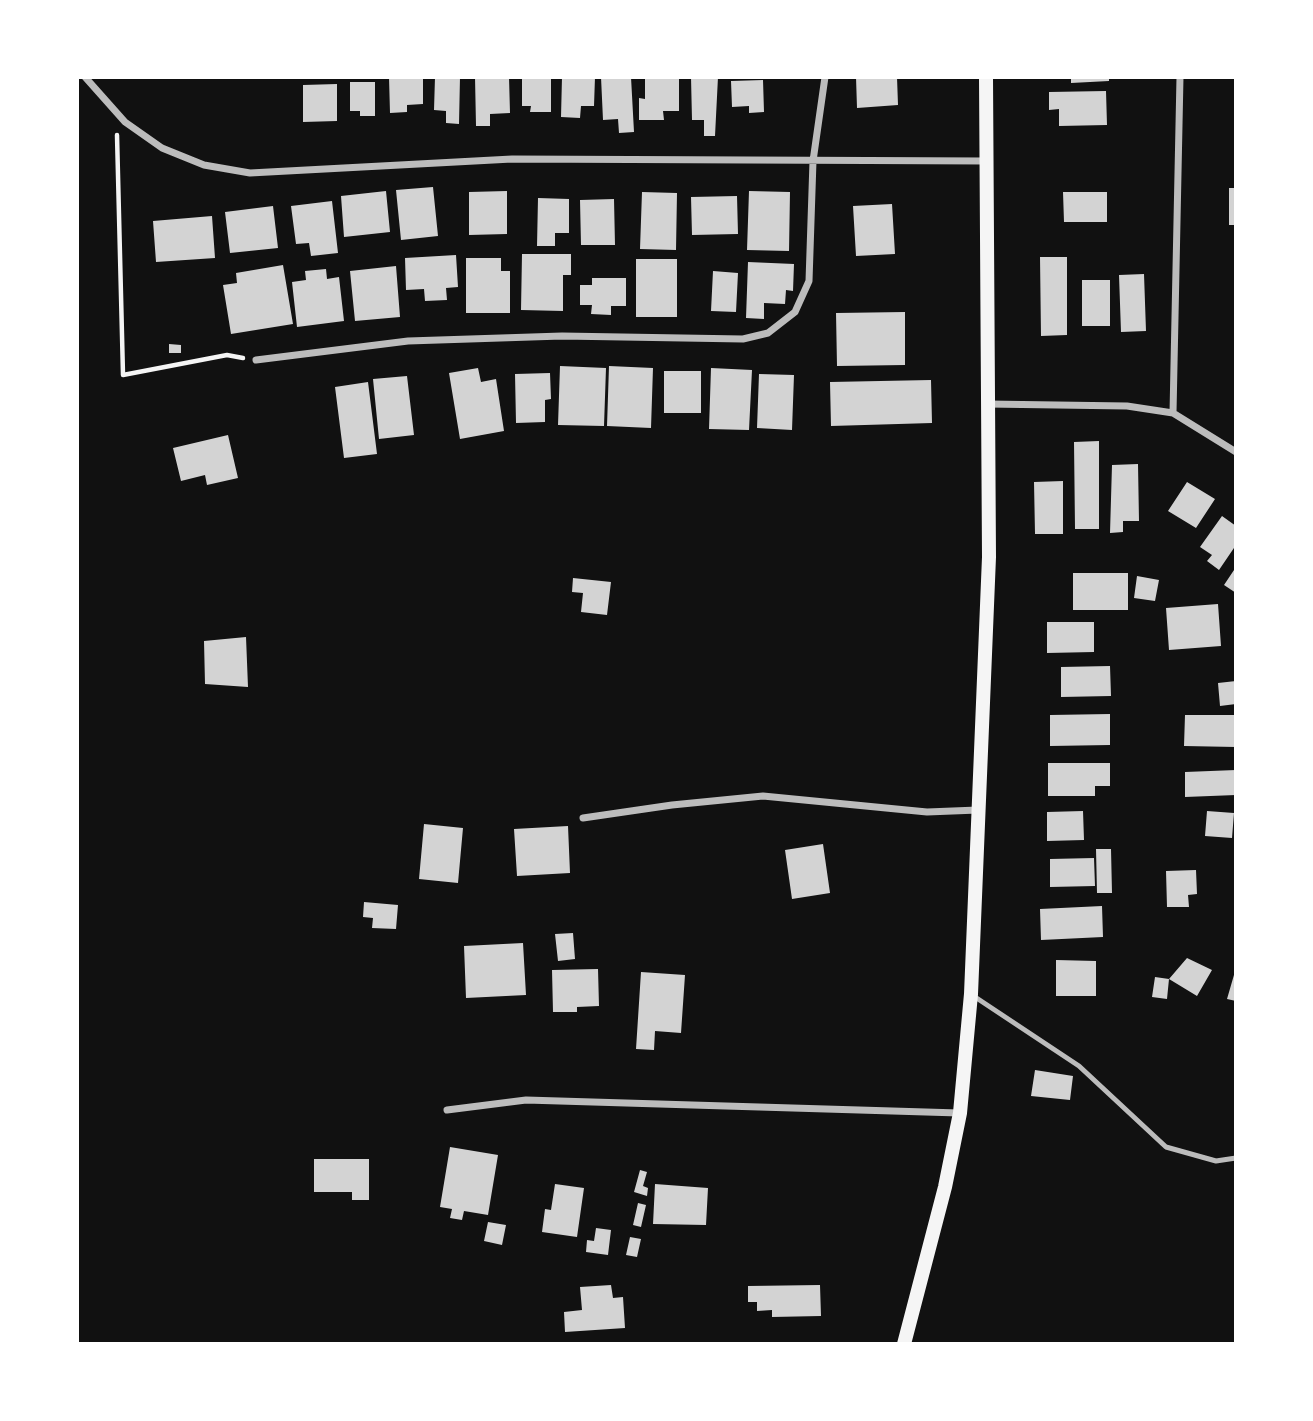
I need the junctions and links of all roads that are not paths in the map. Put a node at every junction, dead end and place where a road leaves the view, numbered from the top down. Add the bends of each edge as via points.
1 (85, 77) edge
2 (825, 77) edge
3 (986, 77) edge
4 (1180, 77) edge
5 (987, 160) junction
6 (813, 161) junction
7 (256, 360) road end
8 (987, 404) junction
9 (1173, 413) junction
10 (1236, 452) edge
11 (978, 810) junction
12 (583, 818) dead end
13 (971, 993) junction
14 (447, 1110) dead end
15 (960, 1113) junction
16 (1236, 1158) edge
17 (904, 1344) edge

1 - 6 street via 125,122 162,148 204,165 250,173 512,159
2 - 6 street
3 - 5 main road
4 - 9 street
5 - 6 street
5 - 8 main road
6 - 7 street via 808,281 794,312 768,333 743,339 562,336 408,341
8 - 9 street via 1126,406
8 - 11 main road via 989,557
9 - 10 street
11 - 12 street via 926,812 763,796
11 - 13 main road
13 - 15 main road
13 - 16 lane via 1079,1066 1167,1147 1216,1161
14 - 15 street via 526,1100
15 - 17 main road

